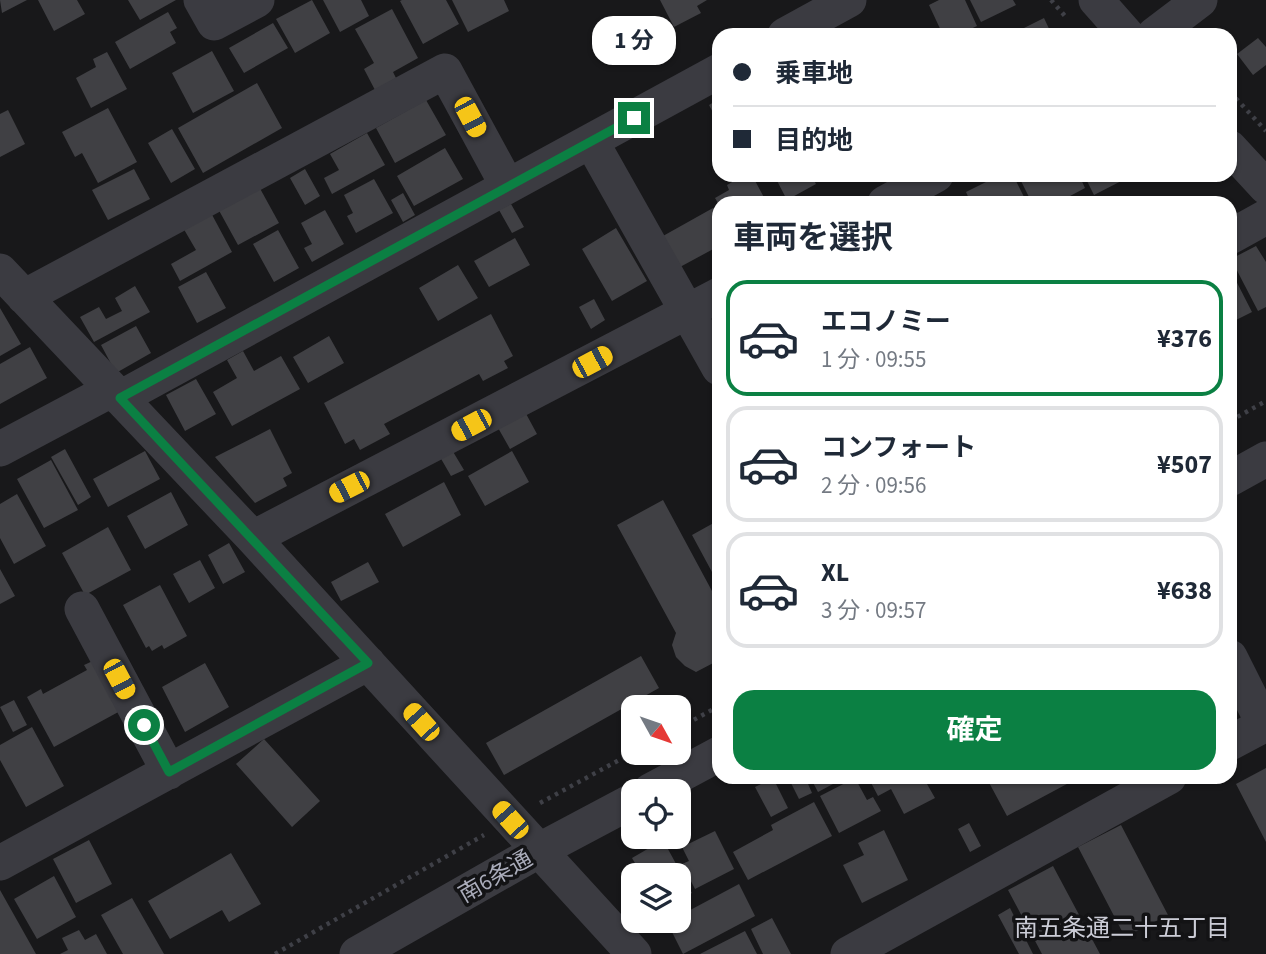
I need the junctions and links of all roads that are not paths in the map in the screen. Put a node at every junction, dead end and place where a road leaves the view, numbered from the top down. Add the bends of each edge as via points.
1 (201, 0) edge
2 (257, 0) edge
3 (849, 0) edge
4 (1096, 0) edge
5 (1200, 0) edge
6 (798, 28) edge
7 (1121, 28) edge
8 (1163, 28) edge
9 (712, 75) edge
10 (591, 141) junction
11 (1237, 156) edge
12 (923, 182) edge
13 (507, 185) junction
14 (1266, 187) edge
15 (898, 196) edge
16 (1266, 217) edge
17 (1237, 233) edge
18 (0, 271) edge
19 (24, 297) junction
20 (712, 299) edge
21 (689, 312) junction
22 (712, 355) edge
23 (116, 394) junction
24 (0, 449) edge
25 (1266, 458) edge
26 (1237, 475) edge
27 (253, 538) junction
28 (82, 609) dead end
29 (368, 663) junction
30 (1237, 671) edge
31 (1237, 739) edge
32 (712, 758) edge
33 (169, 772) junction
34 (672, 779) edge
35 (1156, 784) edge
36 (621, 807) edge
37 (538, 850) junction
38 (0, 863) edge
39 (357, 954) edge
40 (634, 954) edge
41 (848, 954) edge

1 - 2 street via 214,23
3 - 6 street
4 - 7 street
5 - 8 street
9 - 10 street
10 - 13 street
10 - 21 street
11 - 14 street
12 - 15 street
13 - 19 street via 445,71
13 - 23 street
16 - 17 street
18 - 19 street
19 - 23 street
20 - 21 street
21 - 22 street
21 - 27 street
23 - 24 street
23 - 27 street
25 - 26 street
27 - 29 street
28 - 33 street
29 - 33 street
29 - 37 street
30 - 31 street via 1264,725
32 - 34 street
33 - 38 street
35 - 41 street
36 - 37 street, 南6条通
37 - 39 street, 南6条通
37 - 40 street

